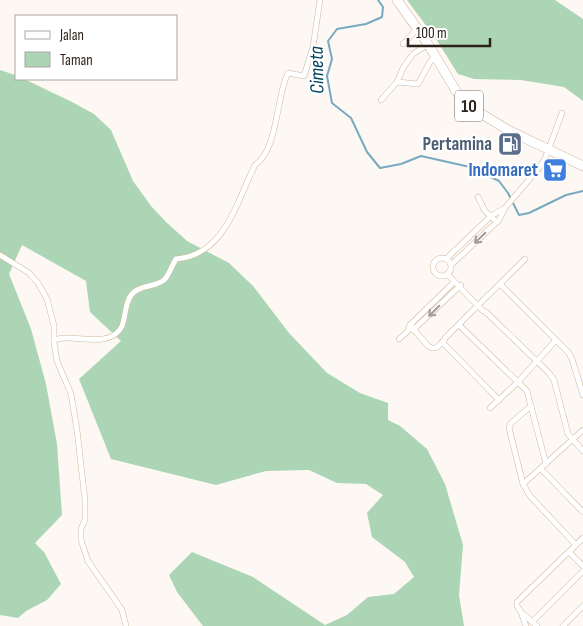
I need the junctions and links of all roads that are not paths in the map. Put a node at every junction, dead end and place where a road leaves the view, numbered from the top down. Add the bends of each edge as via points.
1 (320, 0) edge
2 (397, 0) edge
3 (416, 30) junction
4 (403, 44) dead end
5 (428, 44) junction
6 (435, 57) junction
7 (397, 82) junction
8 (381, 100) dead end
9 (562, 113) dead end
10 (548, 150) junction
11 (583, 166) edge
12 (478, 197) dead end
13 (507, 206) junction
14 (491, 216) junction
15 (497, 222) junction
16 (0, 255) edge
17 (446, 259) junction
18 (525, 260) dead end
19 (451, 265) junction
20 (448, 274) junction
21 (458, 285) junction
22 (501, 285) junction
23 (480, 306) junction
24 (460, 326) junction
25 (409, 328) junction
26 (415, 330) junction
27 (399, 339) dead end
28 (54, 340) junction
29 (556, 340) junction
30 (443, 341) junction
31 (537, 361) junction
32 (518, 382) junction
33 (583, 395) edge
34 (499, 400) junction
35 (531, 406) junction
36 (490, 408) dead end
37 (583, 430) edge
38 (573, 440) junction
39 (583, 451) edge
40 (546, 464) junction
41 (541, 469) junction
42 (523, 484) junction
43 (583, 512) edge
44 (583, 538) edge
45 (576, 545) junction
46 (569, 552) junction
47 (583, 566) edge
48 (583, 571) edge
49 (583, 606) edge
50 (521, 612) junction
51 (535, 624) edge
52 (126, 626) edge
53 (526, 626) edge
54 (563, 626) edge

1 - 28 street via 313,47 304,76 288,73 263,160 255,165 223,232 208,249 189,258 176,259 166,279 132,293 117,333 103,339
2 - 3 highway, 10
3 - 4 street
3 - 5 highway, 10
5 - 6 highway, 10
5 - 7 street via 413,54
6 - 7 street via 418,84
6 - 10 highway, 10 via 456,92 468,105
7 - 8 street
9 - 10 street
10 - 11 highway, 10
10 - 13 street via 539,168
12 - 14 street
13 - 14 street
13 - 15 street
14 - 15 street
14 - 17 street
15 -> 19 street
16 - 28 street via 29,273 43,291 51,310
17 - 19 street
17 - 20 street via 438,260 434,266 437,274
18 - 22 street
19 - 20 street
20 - 21 street
21 - 23 street
21 - 25 street
21 -> 26 street
22 - 23 street
22 - 29 street
23 - 24 street
23 - 31 street
24 - 30 street
24 - 32 street
25 - 26 street
25 - 27 street
26 - 30 street via 432,348
28 - 52 street via 57,361 72,394 78,430 85,500 81,540 88,562 122,610
29 - 31 street
29 - 33 street via 572,359
30 - 34 street
31 - 32 street
31 - 38 street via 554,380 565,426
32 - 34 street
32 - 35 street via 527,391
34 - 36 street
35 - 40 street
35 - 42 street via 509,428
37 - 38 street
38 - 39 street
38 - 40 street
40 - 41 street
41 - 42 street
41 - 43 street
42 - 45 street via 530,496
44 - 45 street
45 - 46 street
46 - 47 street
46 - 50 street via 517,602
48 - 51 street
49 - 54 street
50 - 51 street
50 - 53 street

